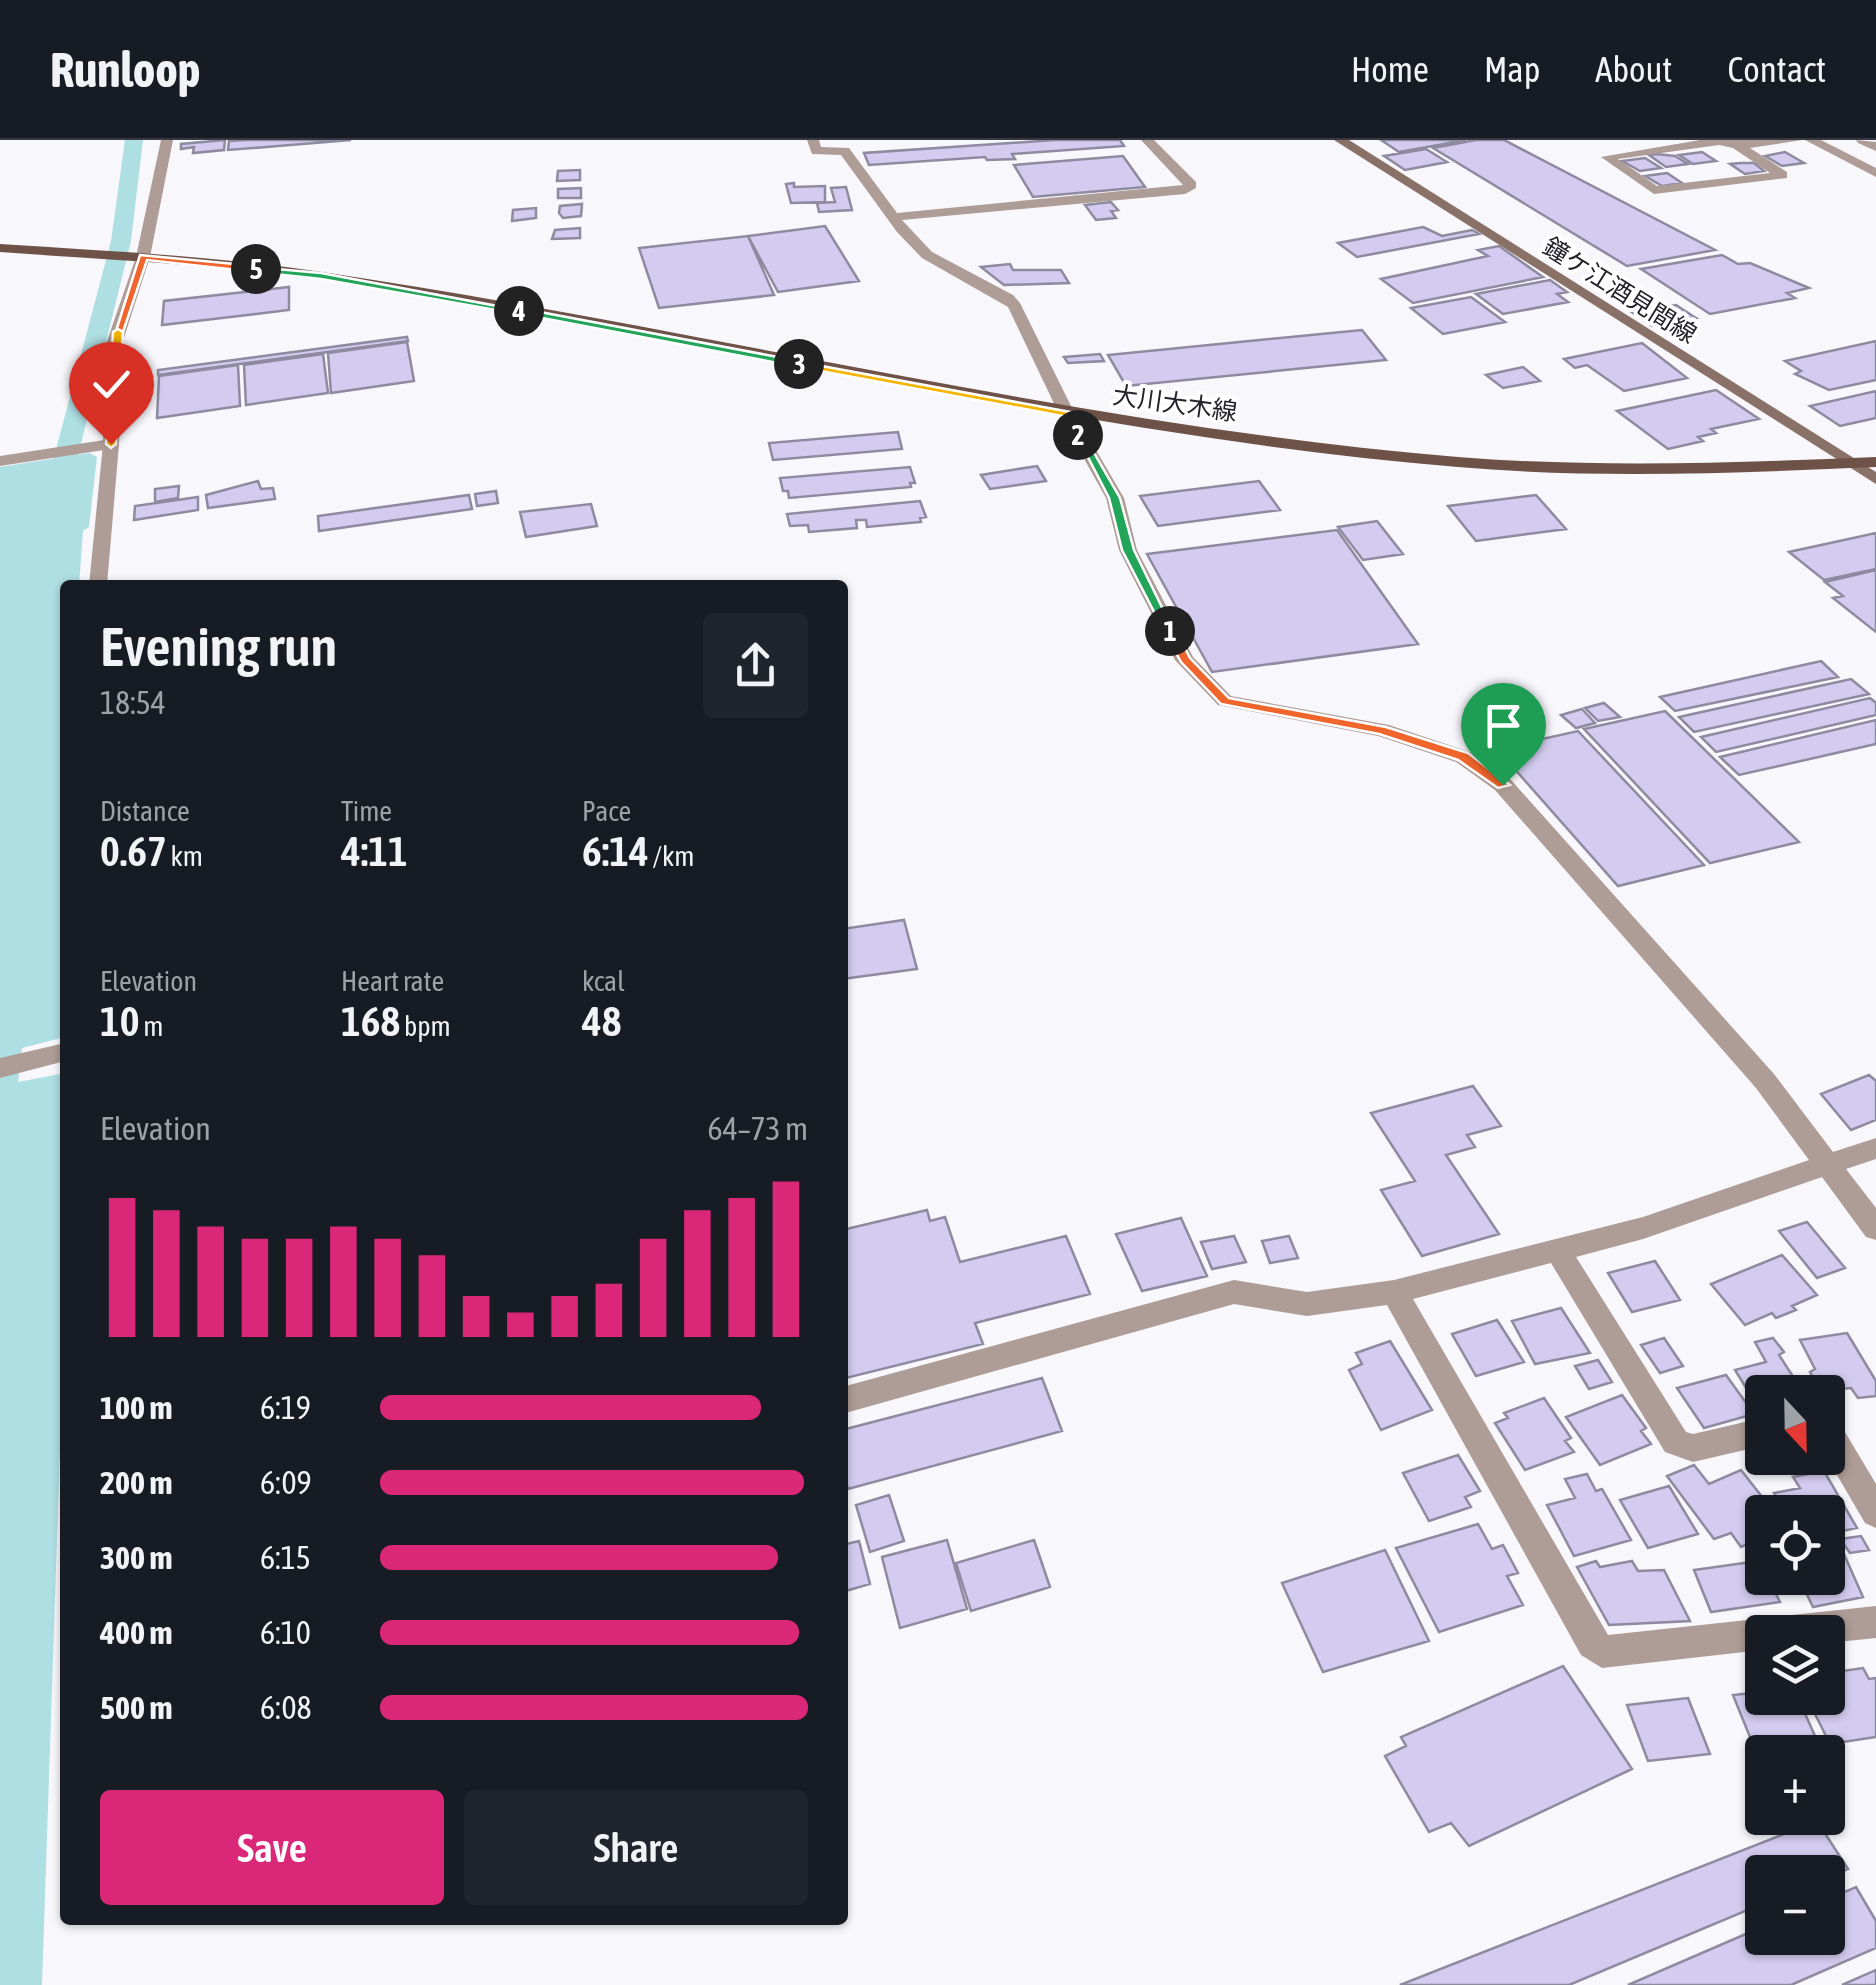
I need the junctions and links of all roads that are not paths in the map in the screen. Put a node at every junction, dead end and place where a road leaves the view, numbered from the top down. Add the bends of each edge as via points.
1 (167, 140) edge
2 (813, 140) edge
3 (1147, 140) edge
4 (1340, 140) edge
5 (1796, 140) edge
6 (1811, 140) edge
7 (1862, 140) edge
8 (1736, 145) junction
9 (1876, 147) edge
10 (1876, 173) edge
11 (894, 216) junction
12 (0, 248) edge
13 (138, 257) junction
14 (1067, 414) junction
15 (104, 445) junction
16 (0, 461) edge
17 (1876, 462) edge
18 (1853, 463) junction
19 (1876, 479) edge
20 (98, 580) edge
21 (60, 1053) edge
22 (0, 1068) edge
23 (1876, 1148) edge
24 (1828, 1164) junction
25 (1876, 1229) edge
26 (1558, 1251) junction
27 (1394, 1292) junction
28 (848, 1399) edge
29 (1745, 1436) edge
30 (1845, 1461) edge
31 (1876, 1514) edge
32 (1876, 1622) edge
33 (1845, 1625) edge
34 (1745, 1636) edge

1 - 13 street
2 - 11 street via 816,151 845,151
3 - 11 street via 1191,186
4 - 18 main road, 鐘ケ江酒見間線
5 - 8 street
6 - 10 street
7 - 9 street
8 - 8 street via 1782,175 1654,190 1607,157 1719,141
11 - 14 street via 927,255 1016,306
12 - 13 main road, 大川大木線
13 - 14 main road, 大川大木線 via 321,276
13 - 15 street via 114,344
14 - 18 main road, 大川大木線 via 1462,463
14 - 24 street via 1114,498 1128,550 1185,660 1225,701 1382,730 1463,756 1503,785 1682,984
15 - 16 street
15 - 20 street
17 - 18 main road, 大川大木線
18 - 19 main road, 鐘ケ江酒見間線
21 - 22 street
23 - 24 street
24 - 25 street
24 - 26 street
26 - 27 street
26 - 29 street via 1676,1442 1693,1448
27 - 28 street via 1307,1304 1234,1292
27 - 34 street via 1602,1652
30 - 31 street
32 - 33 street

